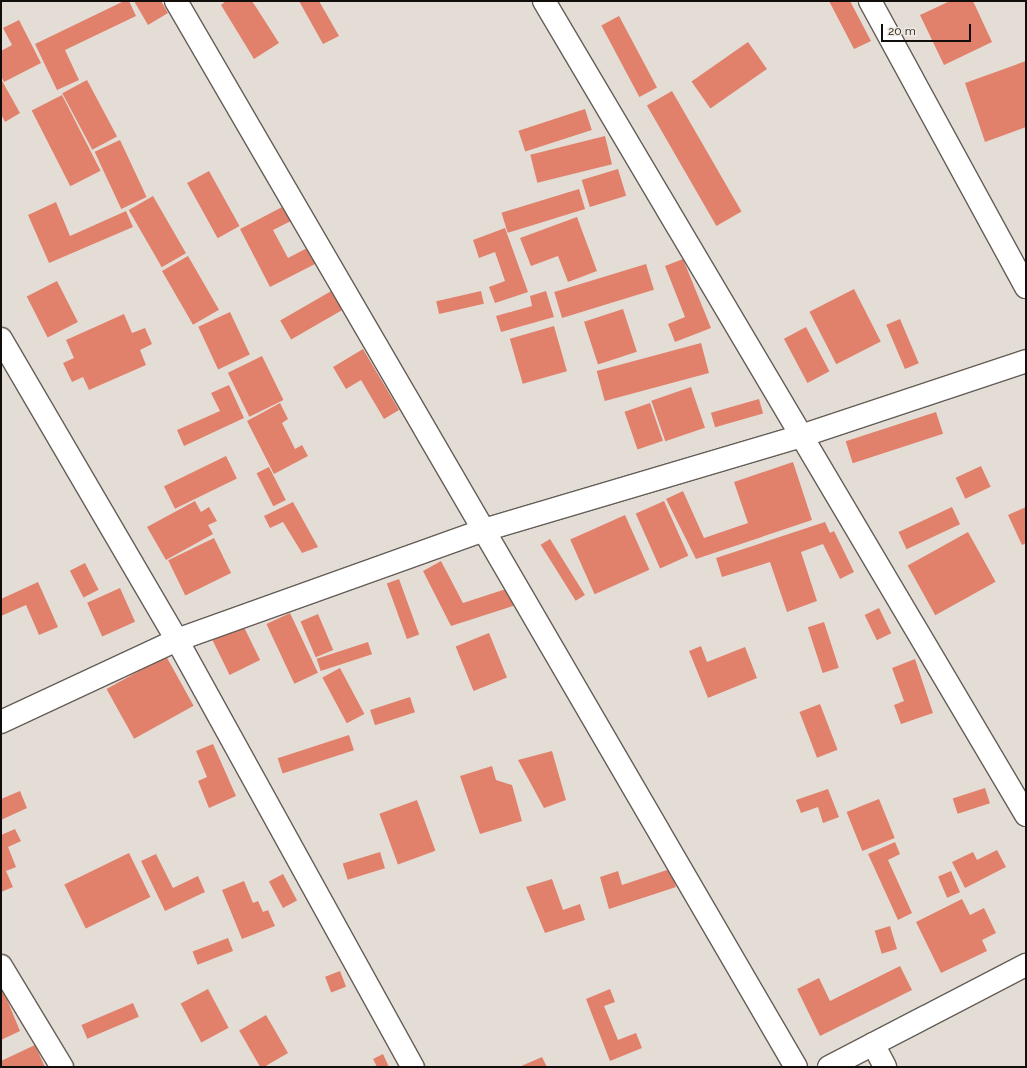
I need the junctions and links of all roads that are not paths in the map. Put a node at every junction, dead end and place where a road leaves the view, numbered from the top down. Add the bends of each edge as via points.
1 (176, 1) edge
2 (544, 1) edge
3 (870, 1) edge
4 (1026, 288) edge
5 (1, 339) edge
6 (1026, 361) edge
7 (801, 436) junction
8 (484, 530) junction
9 (177, 640) junction
10 (1, 722) edge
11 (1026, 815) edge
12 (1026, 965) edge
13 (1, 966) edge
14 (874, 1044) junction
15 (62, 1067) edge
16 (413, 1067) edge
17 (796, 1067) edge
18 (829, 1067) edge
19 (885, 1067) edge

1 - 8 street
2 - 7 street
3 - 4 street
5 - 9 street
6 - 7 street
7 - 8 street
7 - 11 street
8 - 9 street
8 - 17 street
9 - 10 street
9 - 16 street
12 - 14 street
13 - 15 street
14 - 18 street
14 - 19 street

